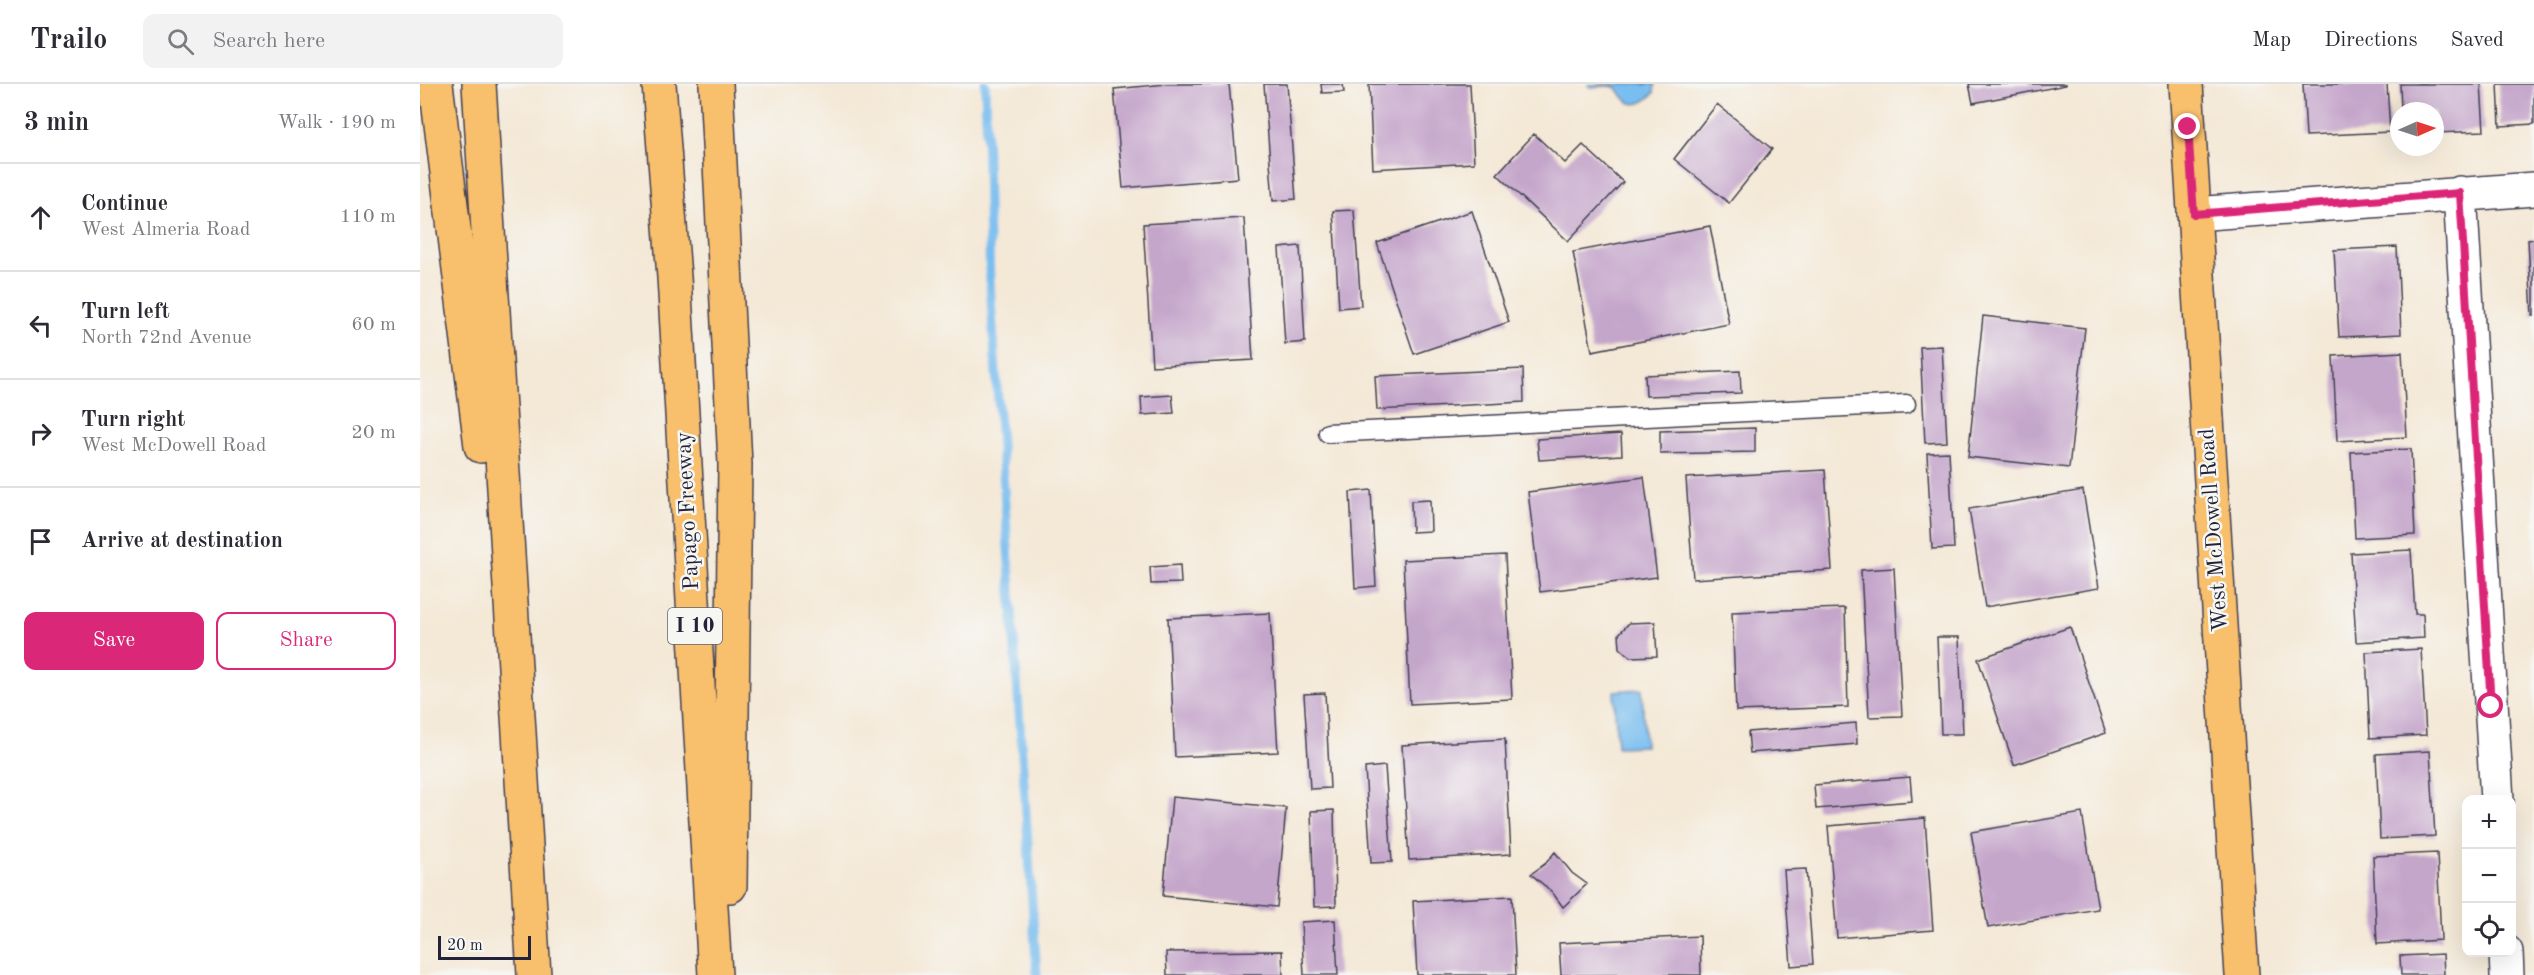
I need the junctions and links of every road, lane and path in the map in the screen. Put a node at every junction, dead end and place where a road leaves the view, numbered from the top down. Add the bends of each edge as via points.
1 (436, 84) edge
2 (479, 84) edge
3 (659, 84) edge
4 (716, 84) edge
5 (2186, 84) edge
6 (2534, 189) edge
7 (2460, 193) junction
8 (2194, 214) junction
9 (1906, 404) dead end
10 (1328, 433) dead end
11 (521, 766) junction
12 (2497, 795) edge
13 (2506, 957) edge
14 (534, 975) edge
15 (715, 975) edge
16 (729, 975) edge
17 (2242, 975) edge
18 (2507, 975) edge

1 - 11 main road
2 - 11 main road
3 - 15 main road, Papago Freeway / I 10
4 - 16 main road via 735,464
5 - 8 main road, West McDowell Road
6 - 7 street
7 - 8 street
7 - 12 street
8 - 17 main road, West McDowell Road
9 - 10 lane
11 - 14 main road
13 - 18 street

